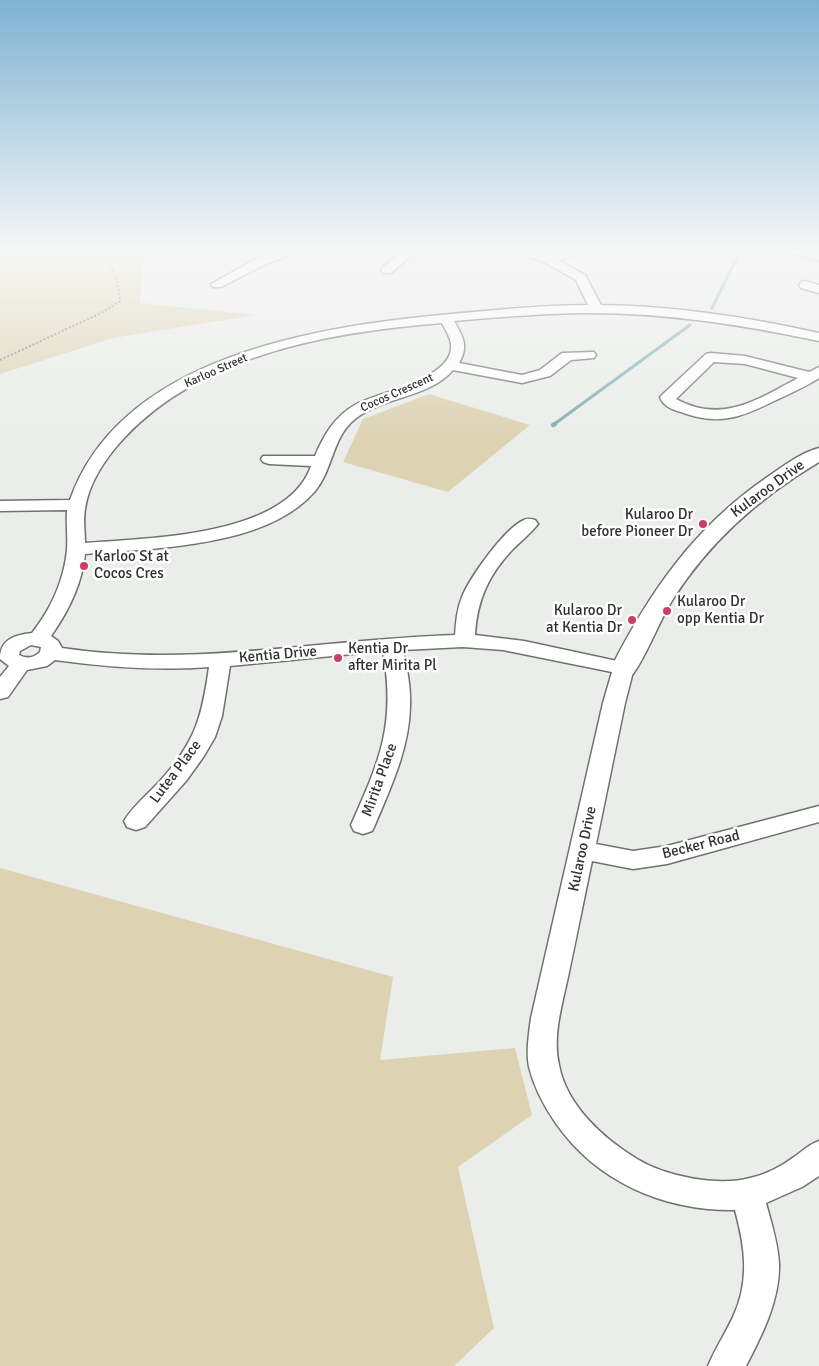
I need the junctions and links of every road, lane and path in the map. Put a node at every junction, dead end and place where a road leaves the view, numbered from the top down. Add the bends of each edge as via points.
1 (104, 313) edge
2 (504, 313) edge
3 (658, 313) edge
4 (446, 318) junction
5 (819, 337) edge
6 (589, 354) dead end
7 (0, 360) edge
8 (450, 365) junction
9 (814, 374) edge
10 (819, 454) edge
11 (269, 459) dead end
12 (321, 461) junction
13 (77, 505) junction
14 (0, 506) edge
15 (529, 524) dead end
16 (76, 549) junction
17 (465, 641) junction
18 (44, 646) junction
19 (392, 646) junction
20 (11, 652) edge
21 (220, 660) junction
22 (624, 668) junction
23 (0, 692) edge
24 (819, 814) edge
25 (136, 821) dead end
26 (364, 825) dead end
27 (582, 850) junction
28 (819, 1155) edge
29 (747, 1194) junction
30 (726, 1366) edge

1 - 7 path
2 - 4 street, Karloo Street
3 - 5 street, Karloo Street via 695,315
4 - 8 street, Cocos Crescent via 458,338 459,349
4 - 13 street, Karloo Street via 366,327 303,339 260,351 204,373 146,409 110,444 86,483
6 - 8 street via 567,356 545,373 522,379
8 - 12 street, Cocos Crescent via 433,378 351,414 337,428
9 - 9 street via 745,360 711,357 668,397 674,404 694,411 716,415 737,413
10 - 22 main road, Kularoo Drive via 748,500 698,548 679,570 642,629
11 - 12 street
12 - 16 street, Cocos Crescent via 313,482 299,497 265,518 242,527 191,538
13 - 14 street
13 - 16 street, Karloo Street
15 - 17 street via 497,553 483,575 470,600
16 - 18 street, Karloo Street via 64,596 49,625
17 - 19 street, Kentia Drive
17 - 22 street, Kentia Drive via 528,648
18 - 20 street via 39,662
18 - 21 street, Kentia Drive via 110,661
19 - 21 street, Kentia Drive
19 - 26 street, Mirita Place via 399,688 397,734 390,762
20 - 23 street
21 - 25 street, Lutea Place via 214,705 197,748
22 - 27 street, Kularoo Drive
24 - 27 street, Becker Road via 645,859 633,860
27 - 29 street, Kularoo Drive via 545,1018 542,1044 550,1085 565,1113 586,1137 613,1161 632,1172 652,1183 678,1190
28 - 29 street via 804,1170
29 - 30 street via 759,1238 762,1264 759,1293

